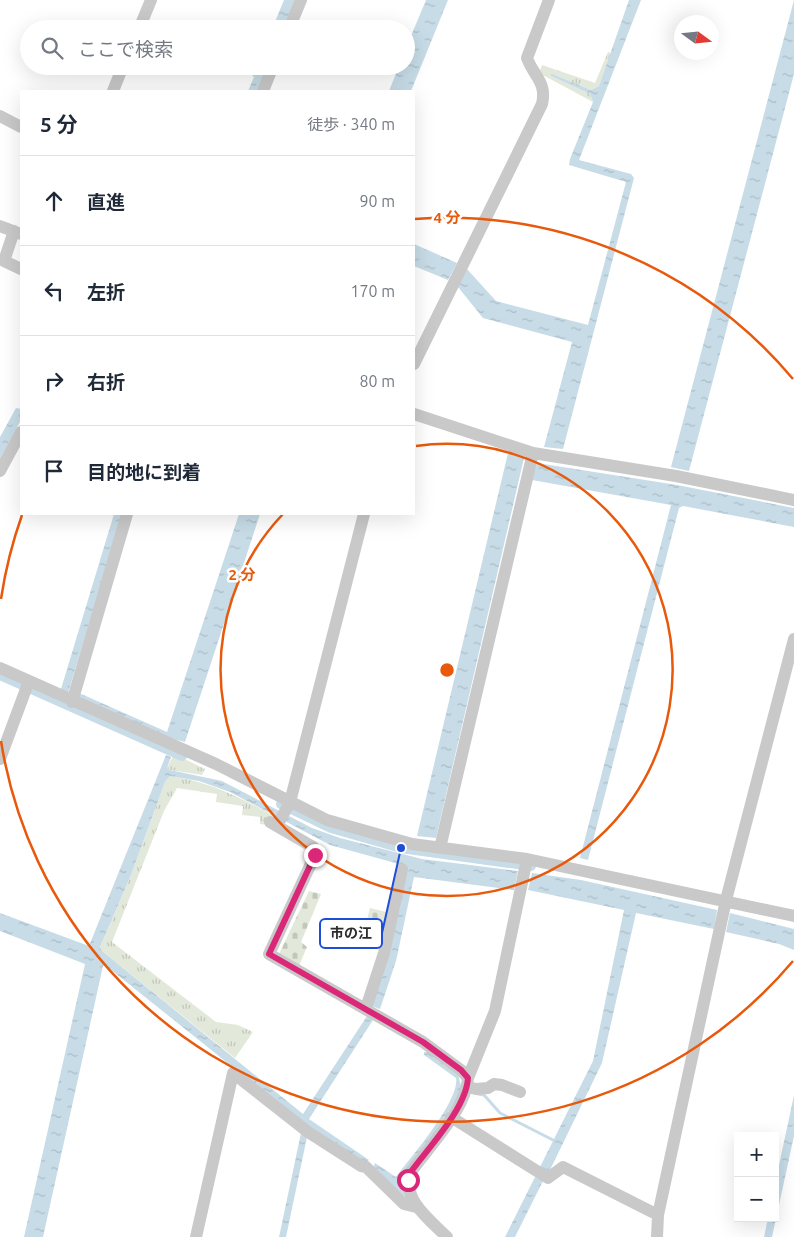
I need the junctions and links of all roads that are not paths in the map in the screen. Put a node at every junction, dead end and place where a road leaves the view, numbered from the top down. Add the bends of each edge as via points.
1 (151, 0) edge
2 (300, 0) edge
3 (549, 0) edge
4 (143, 20) edge
5 (292, 20) edge
6 (119, 75) edge
7 (269, 75) edge
8 (113, 90) edge
9 (263, 90) edge
10 (0, 116) edge
11 (20, 126) edge
12 (0, 226) edge
13 (18, 233) edge
14 (20, 269) edge
15 (415, 362) edge
16 (415, 414) edge
17 (20, 434) edge
18 (533, 453) junction
19 (0, 471) edge
20 (794, 500) edge
21 (127, 515) edge
22 (364, 515) edge
23 (794, 639) edge
24 (0, 668) edge
25 (27, 686) junction
26 (72, 702) junction
27 (0, 759) edge
28 (290, 802) junction
29 (440, 848) junction
30 (526, 865) junction
31 (402, 869) dead end
32 (725, 904) junction
33 (794, 916) edge
34 (366, 1008) junction
35 (468, 1082) junction
36 (520, 1092) dead end
37 (451, 1117) junction
38 (416, 1207) junction
39 (658, 1215) junction
40 (196, 1237) edge
41 (447, 1237) edge
42 (657, 1237) edge

1 - 4 street
2 - 5 street
3 - 15 street via 527,58 543,84 542,104
6 - 8 street
7 - 9 street
10 - 11 street
12 - 13 street
13 - 14 street via 4,261
16 - 18 street
17 - 19 street
18 - 20 street via 676,476
18 - 29 street
21 - 26 street
22 - 28 street
23 - 32 street
24 - 25 street
25 - 26 street
25 - 27 street
26 - 28 street via 216,764
28 - 29 street via 327,820 412,844
28 - 34 street via 273,824 313,847 315,855 269,954
29 - 30 street
30 - 32 street
30 - 35 street via 495,1011
31 - 34 street via 384,953
32 - 33 street
32 - 39 street
34 - 35 street via 423,1042 461,1070
35 - 36 street via 476,1089 494,1084
35 - 37 street
37 - 38 street via 410,1173 408,1180
37 - 39 street via 548,1178 562,1167
38 - 40 street via 404,1204 366,1167 308,1132 233,1073
38 - 41 street
39 - 42 street

